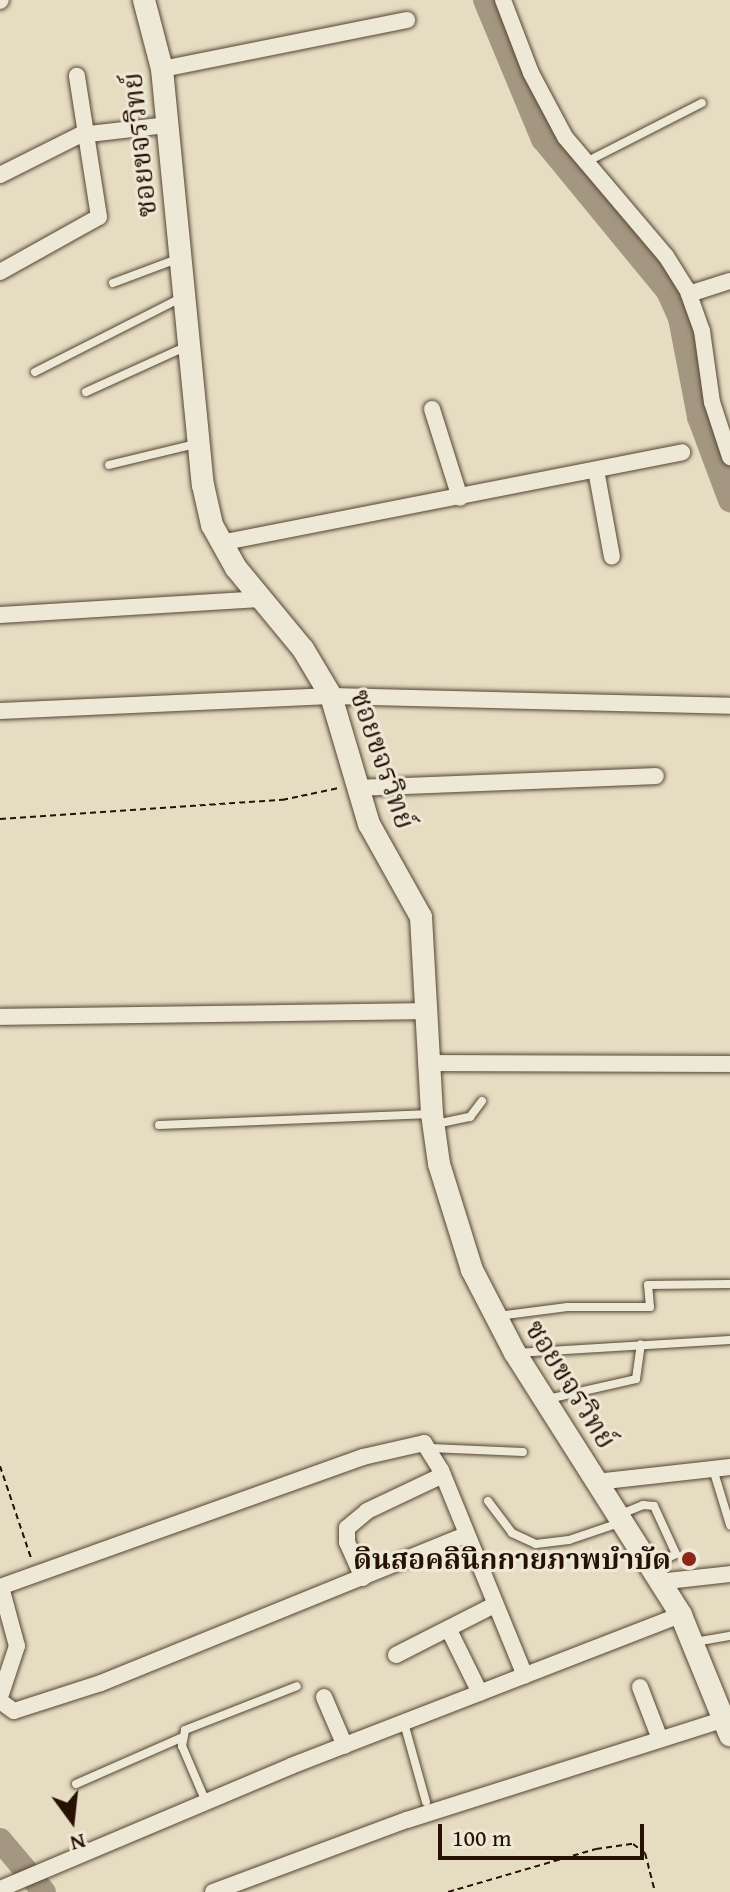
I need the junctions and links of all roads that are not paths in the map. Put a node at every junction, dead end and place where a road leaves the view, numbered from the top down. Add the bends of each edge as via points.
1 (144, 0) edge
2 (503, 0) edge
3 (407, 20) dead end
4 (162, 69) junction
5 (77, 76) dead end
6 (702, 103) dead end
7 (168, 125) junction
8 (87, 134) junction
9 (584, 163) junction
10 (0, 175) edge
11 (181, 258) junction
12 (0, 272) edge
13 (730, 281) edge
14 (113, 283) dead end
15 (689, 294) junction
16 (185, 296) junction
17 (190, 345) junction
18 (35, 372) dead end
19 (86, 392) dead end
20 (432, 409) dead end
21 (199, 442) junction
22 (682, 452) dead end
23 (730, 457) edge
24 (109, 465) dead end
25 (596, 470) junction
26 (460, 498) junction
27 (220, 543) junction
28 (612, 557) dead end
29 (260, 599) junction
30 (0, 615) edge
31 (331, 696) junction
32 (730, 706) edge
33 (0, 711) edge
34 (656, 776) dead end
35 (356, 786) junction
36 (425, 1011) junction
37 (0, 1017) edge
38 (426, 1063) junction
39 (730, 1064) edge
40 (482, 1101) dead end
41 (432, 1120) junction
42 (159, 1125) dead end
43 (730, 1284) edge
44 (494, 1316) junction
45 (730, 1340) edge
46 (641, 1344) junction
47 (515, 1353) junction
48 (545, 1400) junction
49 (430, 1448) junction
50 (523, 1452) dead end
51 (720, 1473) edge
52 (443, 1475) junction
53 (730, 1480) edge
54 (596, 1482) junction
55 (488, 1501) dead end
56 (618, 1519) junction
57 (730, 1525) edge
58 (465, 1535) junction
59 (730, 1574) edge
60 (653, 1575) junction
61 (363, 1578) junction
62 (0, 1587) edge
63 (494, 1605) junction
64 (681, 1615) junction
65 (449, 1630) junction
66 (730, 1636) edge
67 (690, 1642) junction
68 (396, 1655) dead end
69 (525, 1676) junction
70 (297, 1686) dead end
71 (640, 1687) dead end
72 (480, 1693) junction
73 (324, 1697) dead end
74 (0, 1699) edge
75 (404, 1723) junction
76 (726, 1728) edge
77 (181, 1738) junction
78 (660, 1739) junction
79 (345, 1746) junction
80 (76, 1784) dead end
81 (426, 1802) dead end
82 (207, 1804) junction
83 (0, 1889) edge
84 (213, 1892) edge

1 - 4 street, ซอยขจรวิทย์
2 - 9 street via 531,73
3 - 4 street
4 - 7 street, ซอยขจรวิทย์
5 - 8 street
6 - 9 lane
7 - 8 street
7 - 11 street, ซอยขจรวิทย์
8 - 10 street
8 - 12 street via 98,219
9 - 15 street via 666,256
11 - 14 lane
11 - 16 street, ซอยขจรวิทย์
13 - 15 street
15 - 23 street via 702,331 715,416
16 - 17 street, ซอยขจรวิทย์
16 - 18 lane
17 - 19 lane
17 - 21 street, ซอยขจรวิทย์
20 - 26 street
21 - 24 lane
21 - 27 street, ซอยขจรวิทย์ via 207,508
22 - 25 street
25 - 26 street
25 - 28 street
26 - 27 street
27 - 29 street, ซอยขจรวิทย์
29 - 30 street
29 - 31 street, ซอยขจรวิทย์ via 303,649
31 - 32 street
31 - 33 street
31 - 35 street, ซอยขจรวิทย์
34 - 35 street
35 - 36 street, ซอยขจรวิทย์ via 369,824 421,917
36 - 37 street
36 - 38 street, ซอยขจรวิทย์
38 - 39 street
38 - 41 street, ซอยขจรวิทย์
40 - 41 lane via 470,1117
41 - 42 lane
41 - 44 street, ซอยขจรวิทย์ via 458,1231
43 - 44 lane via 648,1285 650,1307 567,1307
44 - 47 street, ซอยขจรวิทย์
45 - 46 lane
46 - 47 lane
46 - 48 lane via 636,1379
47 - 48 street, ซอยขจรวิทย์
48 - 54 street, ซอยขจรวิทย์
49 - 50 lane
49 - 52 street
49 - 62 street via 416,1442 363,1457
51 - 53 lane
51 - 54 street
51 - 57 lane
52 - 58 street
52 - 61 street via 367,1511 347,1528 347,1542
54 - 56 street, ซอยขจรวิทย์
55 - 56 lane via 512,1533 536,1544 569,1540
56 - 60 street, ซอยขจรวิทย์
56 - 60 lane via 643,1505 654,1506 676,1554
58 - 61 street
58 - 63 street
59 - 60 street
60 - 64 street, ซอยขจรวิทย์
61 - 74 street via 101,1683 14,1711
62 - 74 street via 17,1646
63 - 65 street
63 - 69 street
64 - 67 street, ซอยขจรวิทย์
64 - 69 street
65 - 68 street
65 - 72 street
66 - 67 lane
67 - 76 street, ซอยขจรวิทย์
69 - 72 street
70 - 77 lane via 194,1726
71 - 78 street
72 - 75 street
73 - 79 street
75 - 79 street
75 - 81 lane
76 - 78 street
77 - 80 lane
77 - 82 lane
78 - 84 street via 407,1820
79 - 82 street
82 - 83 street

